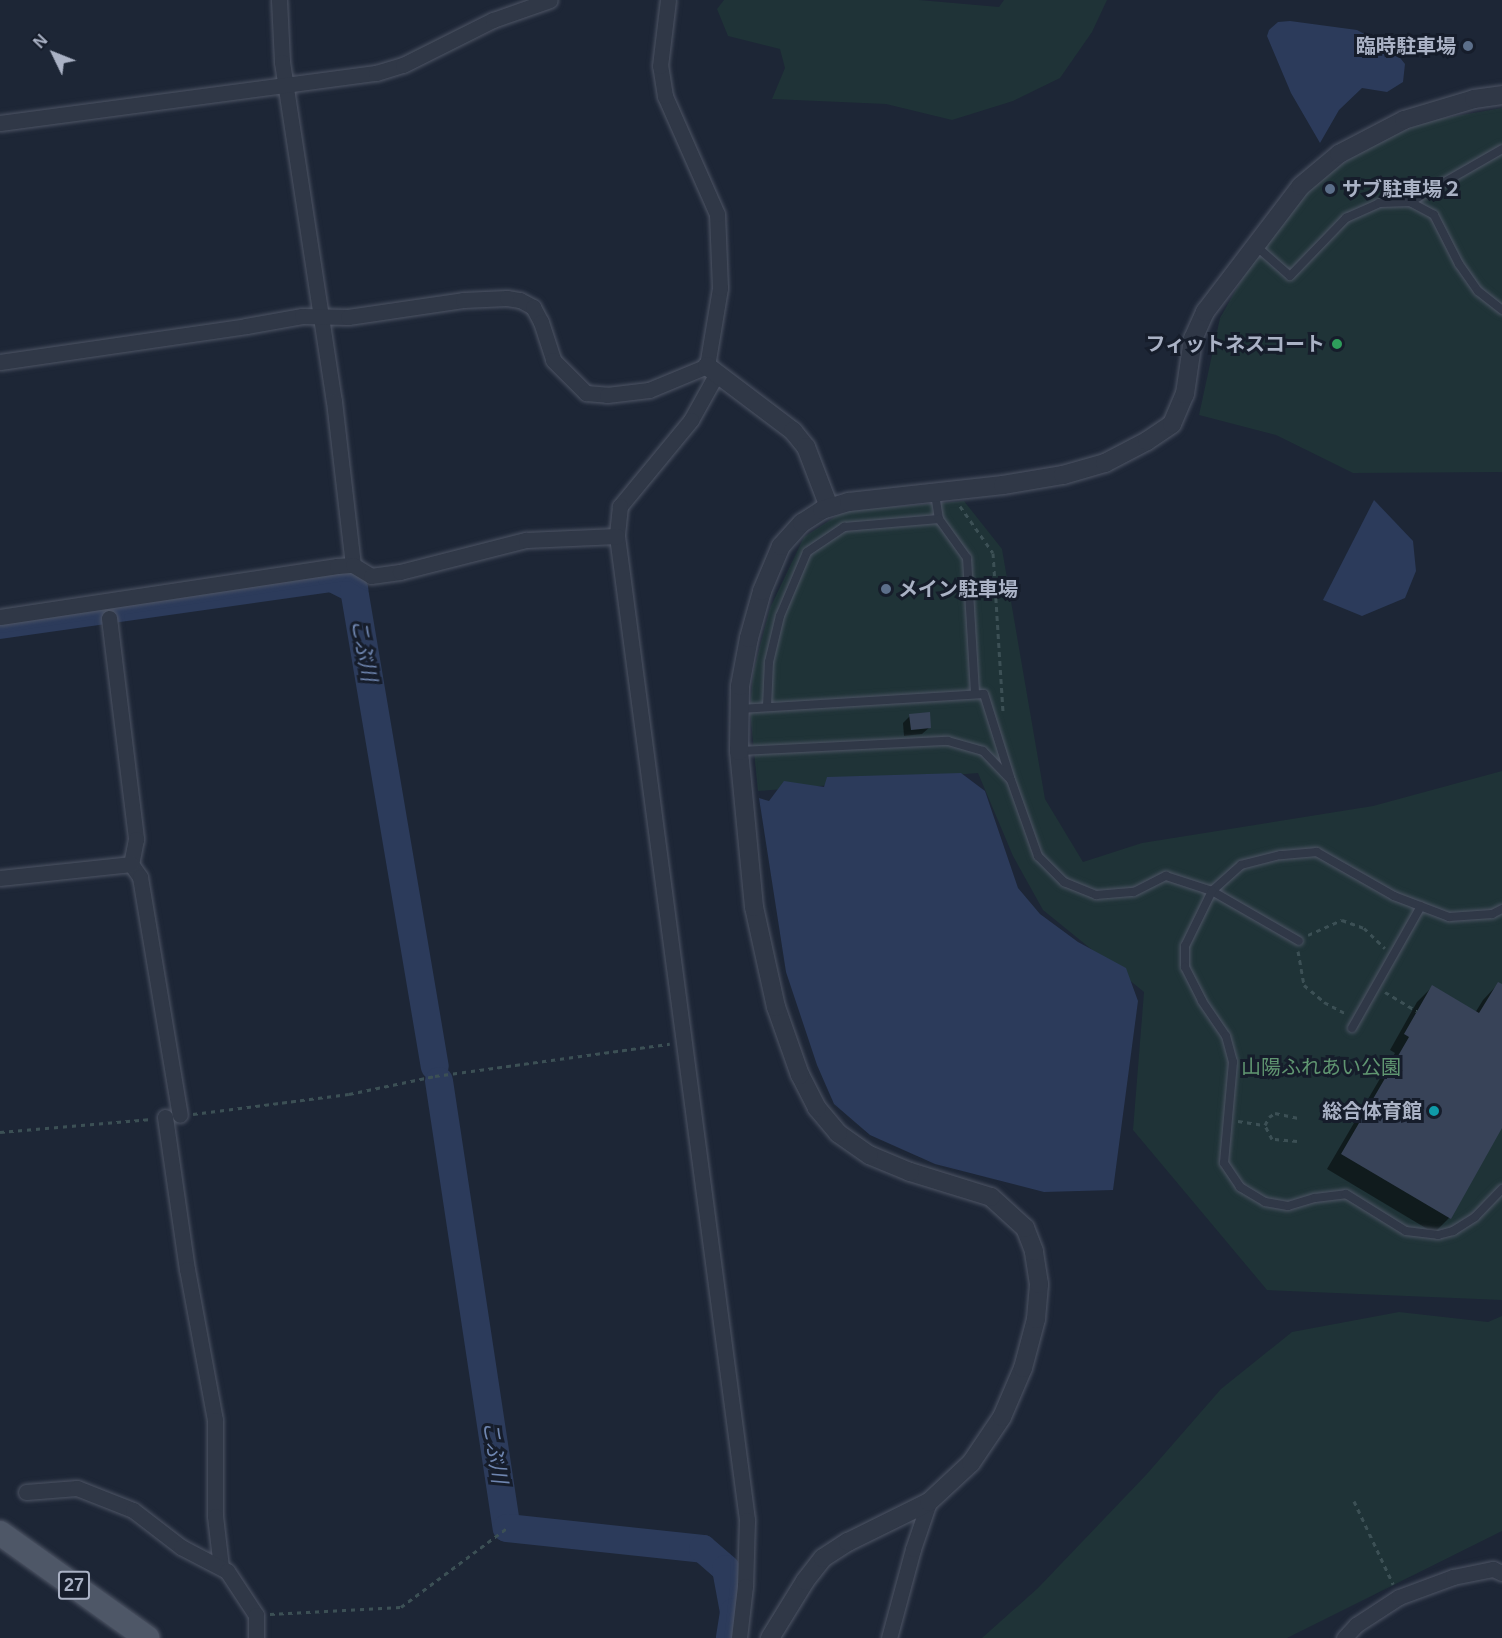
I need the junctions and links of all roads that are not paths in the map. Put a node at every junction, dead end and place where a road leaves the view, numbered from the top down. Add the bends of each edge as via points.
1 (279, 0) edge
2 (550, 0) edge
3 (668, 0) edge
4 (286, 84) junction
5 (1502, 95) edge
6 (0, 123) edge
7 (1502, 148) edge
8 (1410, 202) junction
9 (1255, 245) junction
10 (1502, 310) edge
11 (322, 317) junction
12 (0, 362) edge
13 (711, 370) junction
14 (934, 492) junction
15 (829, 507) junction
16 (939, 519) junction
17 (616, 536) junction
18 (353, 565) junction
19 (0, 617) edge
20 (109, 618) dead end
21 (975, 694) junction
22 (767, 707) junction
23 (740, 709) junction
24 (739, 751) junction
25 (1011, 780) junction
26 (131, 864) junction
27 (0, 878) edge
28 (1212, 891) junction
29 (1421, 906) junction
30 (1502, 909) edge
31 (1299, 941) road end
32 (1352, 1028) dead end
33 (1502, 1189) edge
34 (26, 1492) dead end
35 (929, 1502) junction
36 (0, 1533) edge
37 (221, 1567) junction
38 (1502, 1574) edge
39 (147, 1638) edge
40 (256, 1638) edge
41 (739, 1638) edge
42 (770, 1638) edge
43 (889, 1638) edge
44 (1344, 1638) edge

1 - 4 street
2 - 4 street via 493,20 403,65 376,73
3 - 13 street via 660,66 665,96 717,214 720,288
4 - 6 street
4 - 11 street
5 - 9 street via 1474,99 1404,120 1339,154 1301,186
7 - 8 lane
8 - 9 lane via 1379,203 1346,218 1290,276
8 - 10 lane via 1434,214 1459,264 1478,291
9 - 14 street via 1205,312 1192,339 1185,394 1172,424 1105,463 1063,475
11 - 12 street via 302,316
11 - 13 street via 507,298 533,307 553,360 586,393 649,390
11 - 18 street
13 - 15 street via 793,431 806,447
13 - 17 street via 691,420 620,506
14 - 15 street
14 - 16 lane
15 - 23 street via 802,523 781,546 762,591 749,638
16 - 21 lane via 967,558
16 - 22 lane via 844,527 807,552 780,616 770,662
17 - 18 street via 526,540 371,576
17 - 41 street via 747,1520
18 - 19 street
20 - 26 street via 136,839
21 - 22 lane
21 - 25 lane via 984,694
22 - 23 lane
23 - 24 street
24 - 25 lane via 948,741 983,752
24 - 35 street via 753,907 776,1007 800,1075 817,1108 838,1133 869,1155 991,1197 1025,1228 1034,1251 1039,1284 1036,1319 1023,1368 1002,1417 971,1463
25 - 28 lane via 1038,855 1064,882 1096,895 1134,892 1166,876
26 - 27 street
26 - 37 street via 140,877 172,1116 187,1269 215,1420 215,1516
28 - 29 lane via 1241,865 1280,855 1317,852 1394,896
28 - 31 lane
28 - 33 lane via 1185,946 1185,968 1226,1036 1233,1062 1224,1163 1240,1187 1264,1202 1288,1206 1346,1194 1406,1231 1438,1235 1475,1217
29 - 30 lane via 1449,917 1492,914
29 - 32 lane
34 - 37 street via 78,1488 133,1510 181,1547
35 - 42 street via 824,1558
35 - 43 street
36 - 39 main road, 27
37 - 40 street via 256,1615
38 - 44 street via 1493,1569 1453,1577 1399,1597 1356,1625

